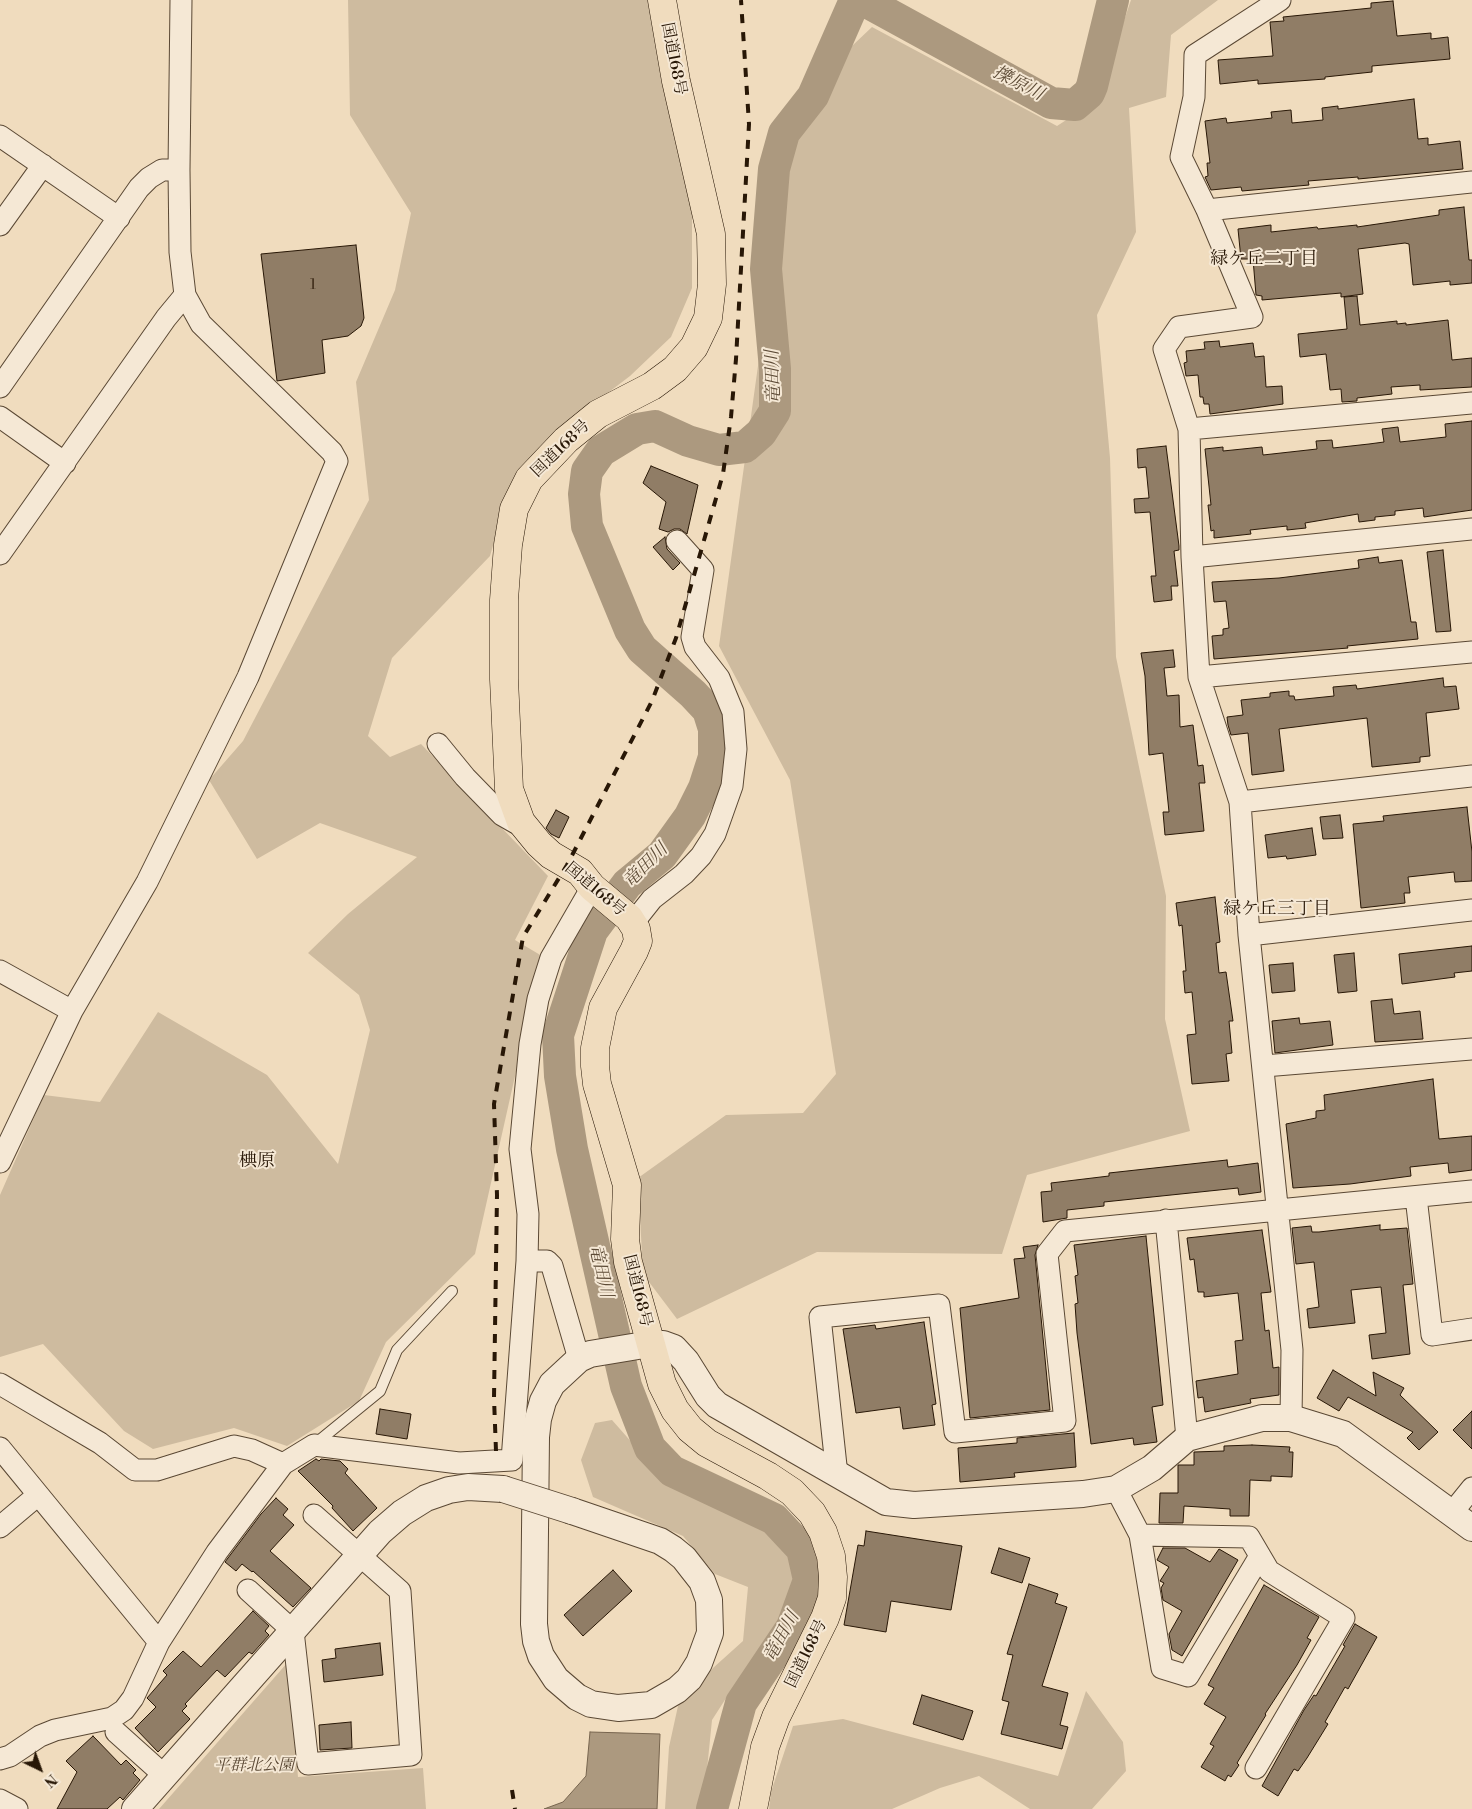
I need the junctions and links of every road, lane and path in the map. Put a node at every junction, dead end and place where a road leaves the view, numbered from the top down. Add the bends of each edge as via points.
1 (181, 0) edge
2 (662, 0) edge
3 (1280, 0) edge
4 (0, 136) edge
5 (44, 165) junction
6 (179, 170) junction
7 (1472, 182) edge
8 (1207, 210) junction
9 (119, 218) junction
10 (0, 225) edge
11 (185, 295) junction
12 (0, 387) edge
13 (1472, 403) edge
14 (0, 417) edge
15 (1189, 429) junction
16 (65, 463) junction
17 (1472, 529) edge
18 (677, 541) dead end
19 (0, 554) edge
20 (1192, 557) junction
21 (1472, 652) edge
22 (1199, 677) junction
23 (438, 744) dead end
24 (1472, 776) edge
25 (1240, 802) junction
26 (522, 822) junction
27 (597, 891) junction
28 (1472, 910) edge
29 (631, 921) junction
30 (1249, 935) junction
31 (0, 971) edge
32 (72, 1011) junction
33 (1472, 1049) edge
34 (1264, 1066) junction
35 (0, 1162) edge
36 (1472, 1191) edge
37 (1416, 1197) junction
38 (1276, 1211) junction
39 (1166, 1220) junction
40 (527, 1261) junction
41 (452, 1291) dead end
42 (1472, 1329) edge
43 (642, 1345) junction
44 (584, 1356) junction
45 (0, 1384) edge
46 (1291, 1418) junction
47 (1187, 1438) junction
48 (314, 1444) junction
49 (0, 1448) edge
50 (282, 1464) junction
51 (837, 1475) junction
52 (1472, 1488) edge
53 (1116, 1489) junction
54 (38, 1495) junction
55 (314, 1515) dead end
56 (1462, 1521) edge
57 (0, 1527) edge
58 (1140, 1534) junction
59 (360, 1554) junction
60 (1260, 1556) junction
61 (248, 1590) dead end
62 (293, 1631) junction
63 (158, 1642) junction
64 (116, 1732) dead end
65 (0, 1759) edge
66 (1256, 1768) dead end
67 (165, 1776) junction
68 (0, 1800) edge
69 (17, 1809) edge
70 (135, 1809) edge
71 (753, 1809) edge

1 - 6 street
2 - 26 highway, 国道168号 via 676,81 711,234 712,284 708,318 694,347 675,368 652,386 598,414 566,440 529,479 514,509 504,600 504,679 509,789
3 - 8 street via 1195,55 1194,97 1181,158
4 - 5 street
5 - 9 street
5 - 10 street
6 - 9 street via 162,170 149,178
6 - 11 street via 180,252
7 - 8 street
8 - 15 street via 1252,317 1179,327 1164,348
9 - 12 street
11 - 16 street
11 - 32 street via 201,324 332,452 337,461 248,677 146,882
13 - 15 street
14 - 16 street
15 - 20 street
16 - 19 street
17 - 20 street
18 - 29 street via 703,570 692,637 695,647 719,678 733,712 736,749 732,786 714,834 701,856
20 - 22 street
21 - 22 street
22 - 25 street
23 - 26 street via 502,815 516,823
24 - 25 street
25 - 30 street
26 - 27 highway, 国道168号 via 539,844 580,872
27 - 29 highway, 国道168号
27 - 40 street via 551,958 538,999 530,1044 520,1149 528,1214
28 - 30 street
29 - 43 highway, 国道168号 via 638,941 603,1008 595,1066 627,1185 625,1239
30 - 34 street
31 - 32 street
32 - 35 street
33 - 34 street
34 - 38 street
36 - 37 street
37 - 38 street
37 - 42 street via 1432,1335
38 - 39 street
38 - 46 street via 1292,1350
39 - 47 street
39 - 51 street via 1065,1231 1047,1254 1065,1421 955,1432 939,1305 820,1317
40 - 44 street via 547,1261 552,1266
40 - 48 street via 512,1460 459,1464
41 - 48 lane via 397,1350 380,1391
43 - 44 street
43 - 51 street via 663,1344 674,1348 717,1405
43 - 71 highway, 国道168号 via 675,1410 690,1429 706,1443 792,1492 812,1513 831,1556 833,1577 826,1618 776,1717 765,1747
44 - 59 street, bridge via 552,1384 538,1418 536,1447 534,1624 536,1641 548,1669 566,1689 577,1697 604,1707 634,1708 651,1704 671,1694 689,1679 706,1649 710,1633 709,1600 702,1582 684,1558 660,1541 572,1511 503,1489 468,1487 426,1498 394,1519
45 - 50 street via 100,1443 135,1470 157,1470 234,1446 252,1450
46 - 47 street via 1262,1418
46 - 56 street via 1343,1434
47 - 53 street via 1152,1468
48 - 50 street
49 - 54 street
50 - 63 street via 217,1552
51 - 53 street via 886,1502 914,1505
52 - 56 street
53 - 58 street
54 - 57 street
54 - 63 street
55 - 59 street
58 - 60 street via 1249,1537
58 - 60 street via 1162,1668 1188,1676
59 - 62 street
59 - 62 street via 400,1591 411,1755 308,1764
60 - 66 street via 1269,1571 1344,1618
61 - 62 street
62 - 67 street
63 - 65 street via 133,1698 124,1710 112,1718 48,1733
64 - 67 street
67 - 70 street
68 - 69 street

